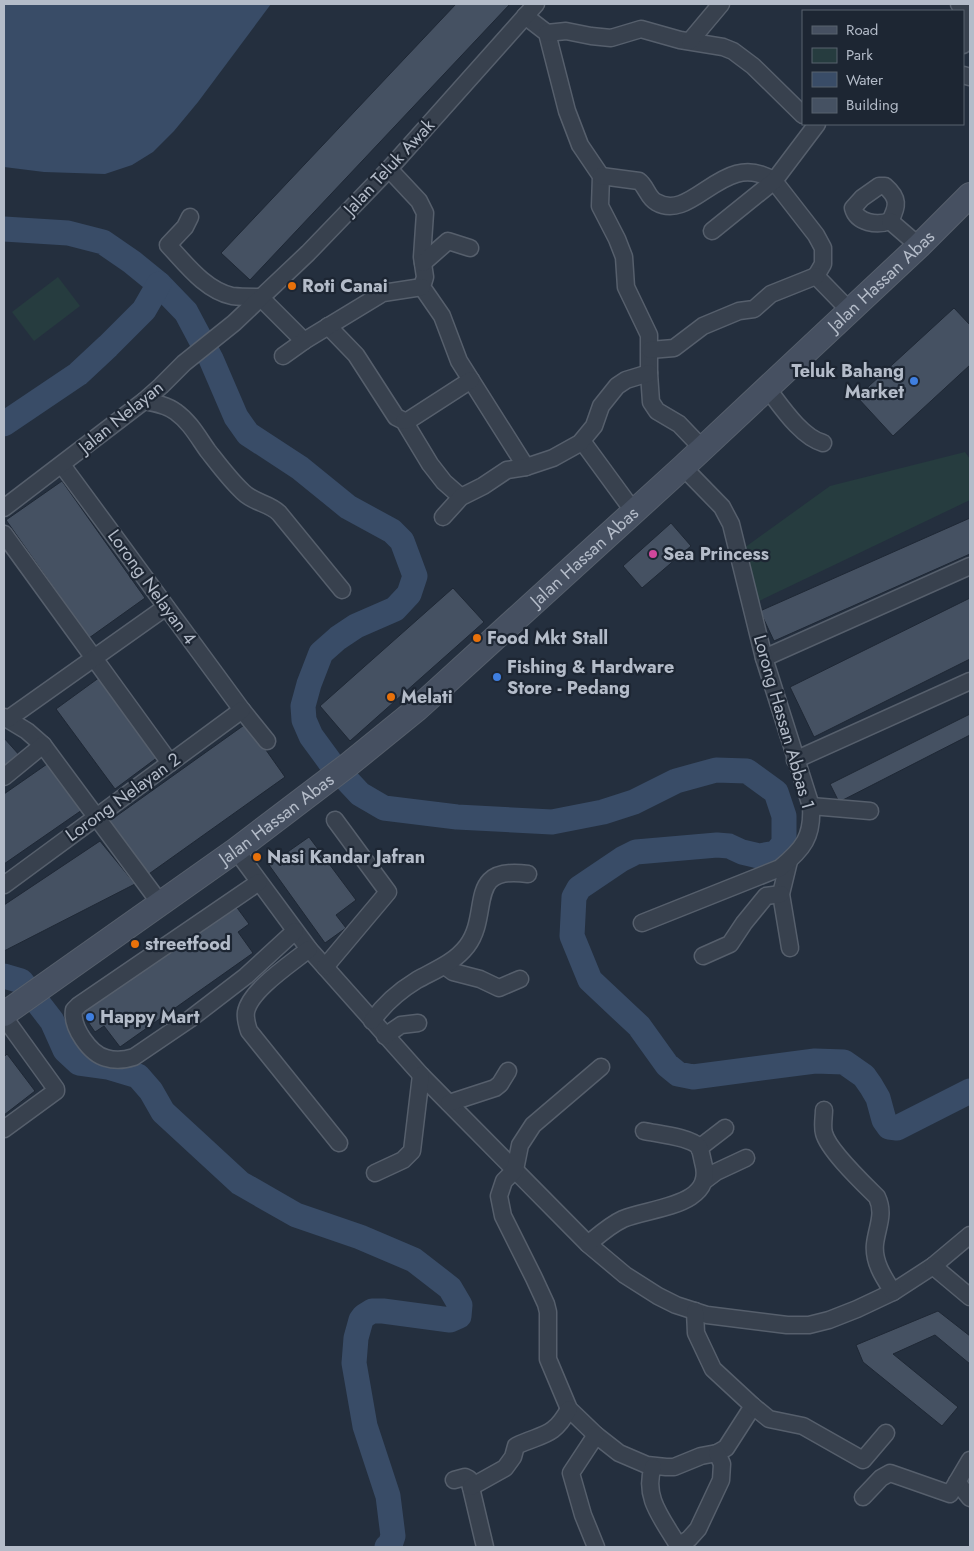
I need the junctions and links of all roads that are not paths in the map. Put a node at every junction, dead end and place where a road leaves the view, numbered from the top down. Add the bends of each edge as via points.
1 (536, 4) edge
2 (721, 4) edge
3 (964, 11) edge
4 (524, 16) junction
5 (547, 34) junction
6 (964, 40) edge
7 (690, 42) junction
8 (802, 113) edge
9 (809, 125) edge
10 (389, 169) junction
11 (601, 176) junction
12 (774, 181) junction
13 (970, 195) edge
14 (190, 217) dead end
15 (890, 222) dead end
16 (712, 231) dead end
17 (919, 246) junction
18 (470, 248) dead end
19 (423, 262) junction
20 (816, 276) junction
21 (422, 287) junction
22 (260, 297) junction
23 (850, 310) junction
24 (234, 323) joint
25 (328, 326) junction
26 (304, 340) junction
27 (650, 350) junction
28 (283, 356) dead end
29 (649, 373) junction
30 (481, 385) junction
31 (767, 388) junction
32 (144, 401) junction
33 (404, 421) junction
34 (580, 443) junction
35 (823, 443) dead end
36 (702, 448) junction
37 (62, 465) junction
38 (526, 467) junction
39 (683, 467) junction
40 (461, 498) junction
41 (4, 508) edge
42 (634, 512) junction
43 (443, 517) dead end
44 (4, 534) edge
45 (970, 566) edge
46 (342, 590) dead end
47 (166, 607) junction
48 (764, 658) junction
49 (94, 659) junction
50 (970, 681) edge
51 (242, 710) junction
52 (6, 718) edge
53 (267, 741) dead end
54 (43, 744) junction
55 (795, 760) junction
56 (170, 763) junction
57 (4, 777) edge
58 (810, 806) junction
59 (870, 811) dead end
60 (96, 817) junction
61 (335, 820) dead end
62 (236, 850) junction
63 (789, 861) junction
64 (528, 874) dead end
65 (259, 882) junction
66 (4, 884) edge
67 (781, 894) junction
68 (160, 904) junction
69 (642, 923) dead end
70 (295, 931) junction
71 (790, 948) dead end
72 (309, 949) junction
73 (703, 956) dead end
74 (445, 966) junction
75 (325, 967) junction
76 (520, 979) dead end
77 (4, 1015) edge
78 (372, 1021) junction
79 (418, 1023) dead end
80 (386, 1036) junction
81 (601, 1067) dead end
82 (508, 1071) dead end
83 (421, 1076) junction
84 (450, 1103) junction
85 (824, 1110) dead end
86 (725, 1128) dead end
87 (4, 1129) edge
88 (644, 1131) dead end
89 (338, 1143) dead end
90 (700, 1148) junction
91 (746, 1158) dead end
92 (515, 1170) junction
93 (375, 1173) dead end
94 (704, 1181) junction
95 (970, 1235) edge
96 (588, 1244) junction
97 (933, 1266) junction
98 (893, 1292) junction
99 (970, 1297) edge
100 (695, 1312) junction
101 (753, 1406) junction
102 (568, 1409) junction
103 (886, 1433) dead end
104 (596, 1435) junction
105 (717, 1453) junction
106 (970, 1460) edge
107 (653, 1466) junction
108 (454, 1480) dead end
109 (958, 1482) junction
110 (471, 1487) junction
111 (863, 1498) dead end
112 (970, 1498) edge
113 (484, 1547) edge
114 (596, 1547) edge

1 - 4 street, Jalan Teluk Awak
2 - 7 street
3 - 6 street via 968,20
4 - 5 street
4 - 10 street, Jalan Teluk Awak
5 - 7 street via 566,31 611,38 641,29
5 - 11 street via 567,111 580,145
7 - 8 street via 723,47 738,54
9 - 12 street
10 - 19 street via 423,207
10 - 22 street, Jalan Teluk Awak via 308,253
11 - 12 street via 637,180 654,201 671,206 736,173 753,172
11 - 27 street via 600,206 624,257 626,287 648,331
12 - 16 street
12 - 20 street via 823,248 823,264
13 - 17 main road, Jalan Hassan Abas
14 - 22 street via 168,245 209,285 232,296
15 - 17 street
17 - 23 main road, Jalan Hassan Abas
18 - 19 street via 448,242
19 - 21 street via 425,277
20 - 23 street
20 - 27 street via 771,294 754,309 739,311 703,326 670,350
21 - 25 street via 383,293
21 - 30 street via 442,316 459,361
22 - 24 street, Jalan Teluk Awak
22 - 26 street
23 - 31 main road, Jalan Hassan Abas
24 - 32 street, Jalan Nelayan via 184,362
25 - 26 street
25 - 33 street via 356,355 396,417
26 - 28 street
27 - 29 street
29 - 34 street via 618,386 601,406 594,426
29 - 36 street via 654,408 679,424
30 - 33 street
30 - 38 street
31 - 35 street via 807,435
31 - 36 main road, Jalan Hassan Abas
32 - 37 street, Jalan Nelayan
32 - 46 street via 175,410 188,422 237,486 252,500 279,513
33 - 40 street via 430,464
34 - 38 street via 553,458
34 - 42 street via 585,445
36 - 39 main road, Jalan Hassan Abas
37 - 41 street, Jalan Nelayan
37 - 47 street, Lorong Nelayan 4
38 - 40 street via 507,470
39 - 42 main road, Jalan Hassan Abas
39 - 48 street, Lorong Hassan Abbas 1 via 722,507 731,524
40 - 43 street
42 - 62 main road, Jalan Hassan Abas via 417,710
44 - 49 street
45 - 48 street
47 - 49 street
47 - 51 street, Lorong Nelayan 4
48 - 55 street, Lorong Hassan Abbas 1
49 - 52 street
49 - 56 street
50 - 55 street
51 - 53 street, Lorong Nelayan 4
51 - 56 street, Lorong Nelayan 2
52 - 54 street
54 - 57 street
54 - 60 street
55 - 58 street, Lorong Hassan Abbas 1
56 - 60 street, Lorong Nelayan 2
58 - 59 street
58 - 63 street, Lorong Hassan Abbas 1 via 812,822 808,835 801,849
60 - 66 street, Lorong Nelayan 2
60 - 68 street
61 - 75 street via 388,892
62 - 65 street
62 - 68 main road, Jalan Hassan Abas
63 - 67 street
63 - 69 street, Lorong Hassan Abbas 1 via 769,873
64 - 74 street via 506,873 489,882 482,892 480,918 470,943
65 - 70 street
65 - 70 street via 79,1005 74,1010 74,1022 86,1042 104,1058 126,1060 134,1057 246,976
67 - 71 street
67 - 73 street via 766,896 730,944
68 - 77 main road, Jalan Hassan Abas
70 - 72 street
72 - 75 street
72 - 89 street via 257,992 246,1011 246,1021 249,1031
74 - 76 street via 453,972 499,988
74 - 78 street via 397,994
75 - 78 street
77 - 87 street via 56,1089
78 - 80 street
79 - 80 street via 401,1025
80 - 83 street
81 - 92 street via 533,1125 520,1145
82 - 84 street via 495,1088
83 - 84 street
83 - 93 street via 412,1151 403,1160
84 - 92 street
85 - 98 street via 826,1139 880,1204 876,1256
86 - 90 street
88 - 90 street via 691,1141
90 - 94 street via 706,1170
91 - 94 street
92 - 96 street
92 - 102 street via 502,1186 499,1196 501,1208 546,1304 548,1359
94 - 96 street via 690,1198 622,1220
95 - 97 street
96 - 100 street via 642,1287
97 - 98 street
97 - 99 street
98 - 100 street via 830,1320 809,1325
100 - 101 street via 695,1331 713,1369
101 - 103 street via 769,1419 803,1426 862,1460
101 - 105 street via 730,1444
102 - 104 street
102 - 110 street via 556,1428 516,1446 505,1468
104 - 107 street via 619,1453
104 - 114 street via 571,1473
105 - 107 street via 674,1466
105 - 107 street via 722,1464 721,1480 698,1529 681,1544 676,1542 654,1504 649,1485
106 - 109 street
108 - 110 street via 466,1478
109 - 111 street via 950,1494 890,1473
109 - 112 street
110 - 113 street

